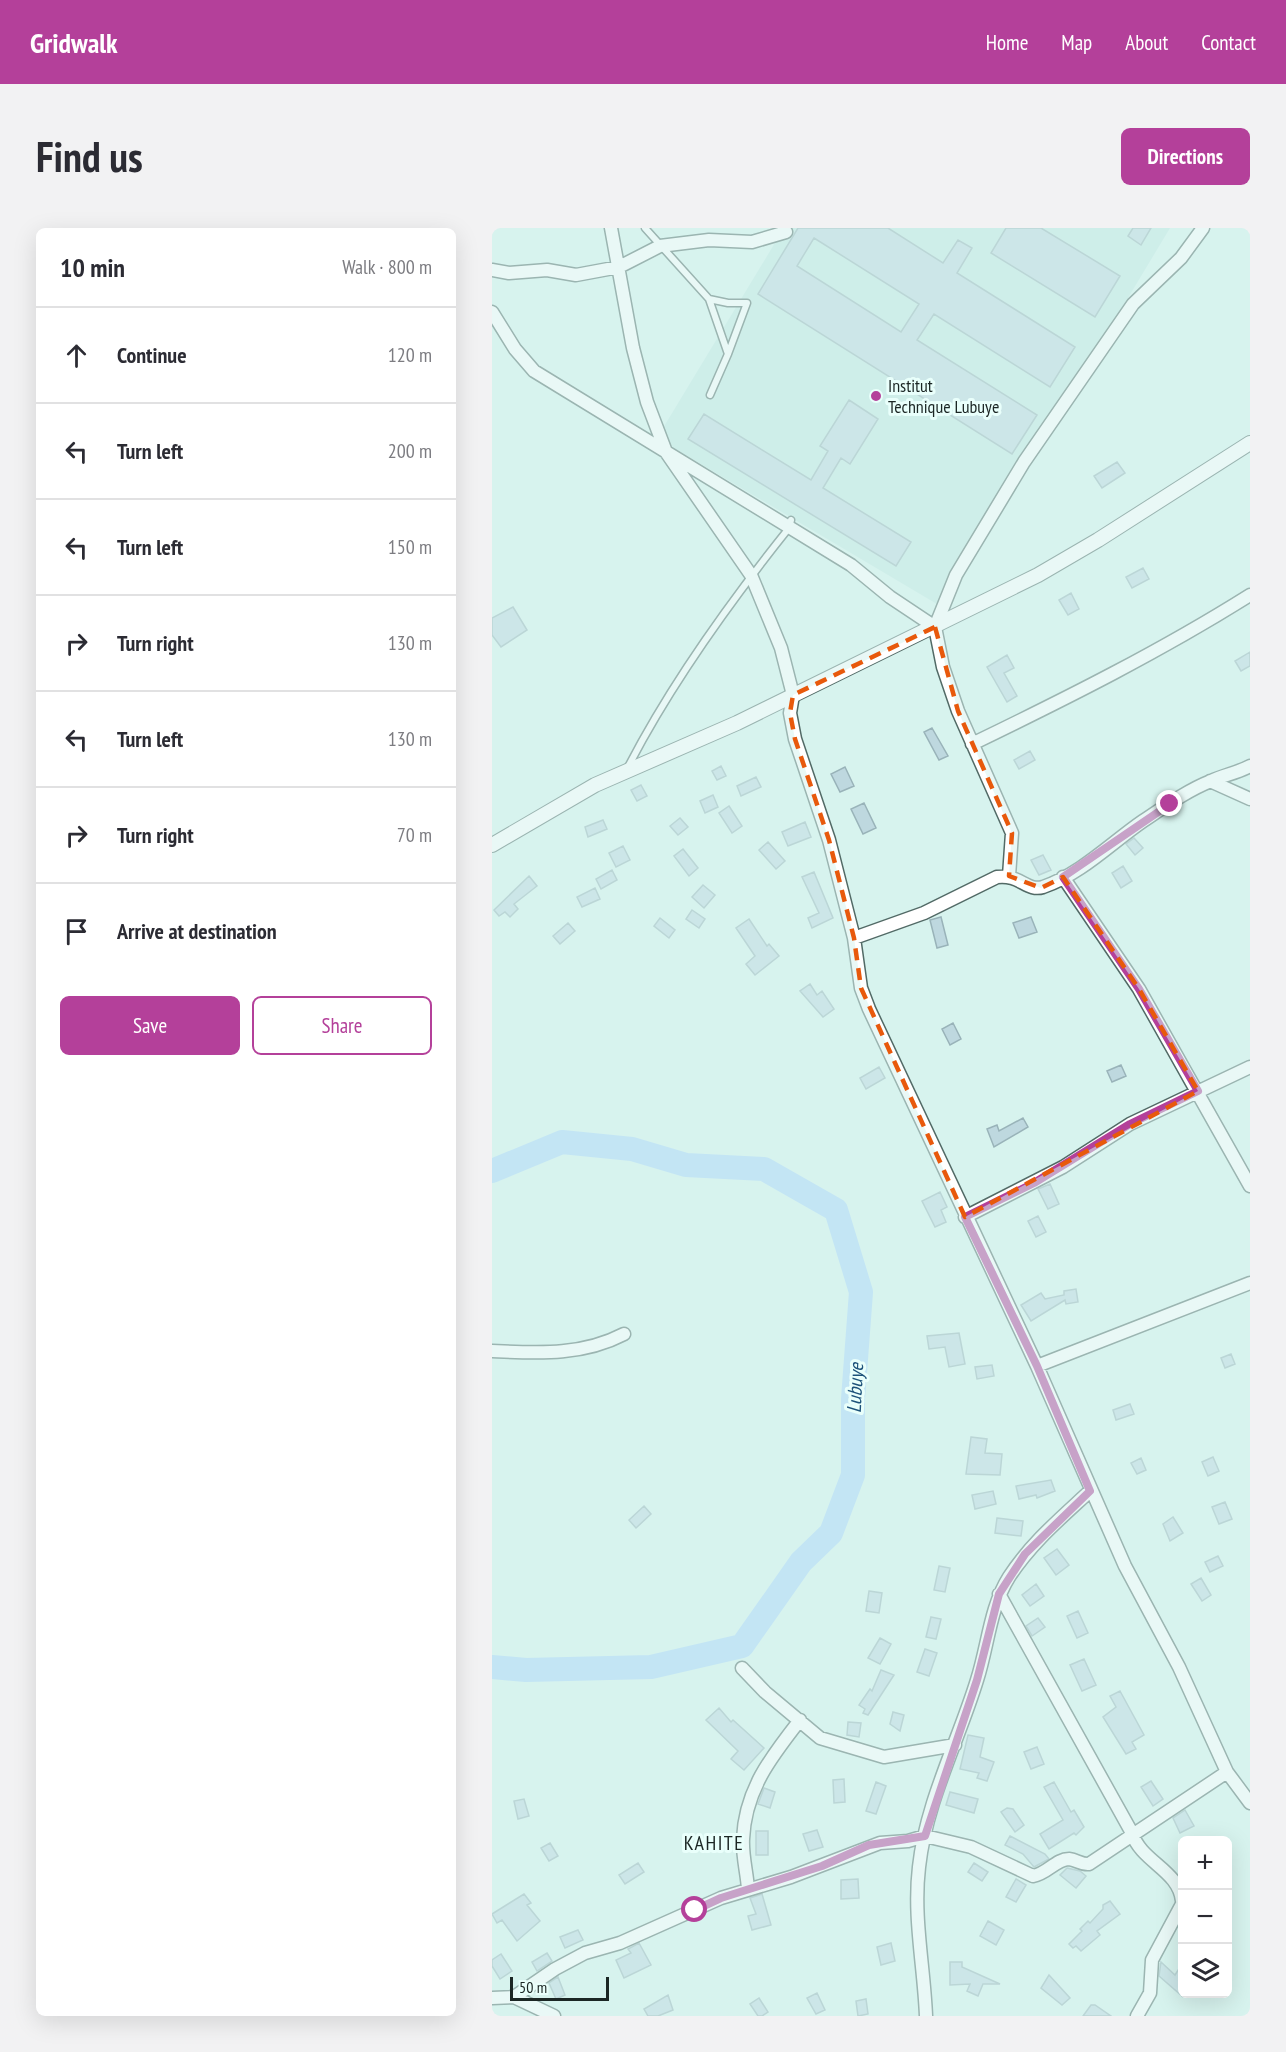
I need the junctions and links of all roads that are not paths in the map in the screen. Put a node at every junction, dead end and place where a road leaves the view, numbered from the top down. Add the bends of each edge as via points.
1 (610, 228) edge
2 (645, 228) edge
3 (1203, 228) edge
4 (786, 232) dead end
5 (660, 246) junction
6 (619, 267) junction
7 (492, 270) edge
8 (709, 298) junction
9 (492, 312) edge
10 (728, 354) junction
11 (710, 395) dead end
12 (1250, 443) edge
13 (666, 452) junction
14 (790, 524) junction
15 (751, 575) junction
16 (1250, 595) edge
17 (935, 627) junction
18 (793, 695) junction
19 (972, 744) junction
20 (1250, 766) edge
21 (627, 770) junction
22 (1210, 781) junction
23 (1250, 799) edge
24 (492, 845) edge
25 (1009, 876) junction
26 (1063, 877) junction
27 (854, 938) junction
28 (1250, 1067) edge
29 (1198, 1091) junction
30 (1250, 1186) edge
31 (965, 1217) junction
32 (1250, 1283) edge
33 (624, 1334) dead end
34 (492, 1351) edge
35 (1037, 1366) junction
36 (1090, 1491) junction
37 (999, 1594) junction
38 (742, 1668) dead end
39 (800, 1720) junction
40 (955, 1745) junction
41 (1227, 1773) junction
42 (1250, 1803) edge
43 (1132, 1833) junction
44 (925, 1836) junction
45 (748, 1889) junction
46 (1181, 1890) edge
47 (1178, 1910) edge
48 (514, 1997) junction
49 (492, 1998) edge
50 (554, 2016) edge
51 (926, 2016) edge
52 (1137, 2016) edge

1 - 6 street
2 - 5 lane
3 - 17 street via 1180,258 1133,304 1024,462 956,575
4 - 5 street via 752,242 709,240
5 - 6 street
5 - 8 lane
6 - 7 street via 576,275 547,270
6 - 13 street via 638,369
8 - 10 lane
8 - 10 lane via 747,303
9 - 13 street via 534,371
10 - 11 lane
12 - 17 street via 1098,540
13 - 14 street
13 - 15 street
14 - 15 lane
14 - 17 street
15 - 18 street via 781,648
15 - 21 lane via 652,720
16 - 19 street via 1088,687
17 - 18 street
17 - 19 street via 943,667
18 - 21 street
18 - 27 street via 790,713 795,739 829,840
19 - 25 street via 1012,833
20 - 22 street
21 - 24 street
22 - 23 street
22 - 26 street via 1143,820
25 - 26 street via 1027,886 1041,888
25 - 27 street via 997,877 915,916
26 - 29 street via 1139,989
27 - 31 street via 856,966 869,1009
28 - 29 street
29 - 30 street
29 - 31 street via 1130,1124 1034,1183
31 - 35 street
32 - 35 street
33 - 34 street via 573,1352
35 - 36 street
36 - 37 street via 1025,1554
36 - 41 street via 1179,1667
37 - 40 street
37 - 43 street
38 - 39 street
39 - 40 street via 820,1738 884,1757
39 - 45 street via 764,1765 748,1801 743,1840
40 - 44 street
41 - 42 street
41 - 43 street
43 - 44 street via 1089,1864 1069,1859 1033,1876 970,1847
43 - 46 street via 1136,1845
44 - 45 street via 869,1845 791,1877
44 - 51 street via 919,1865 917,1945
45 - 48 street via 620,1943 585,1953
47 - 52 street via 1152,1960 1150,1993
48 - 49 street
48 - 50 street

